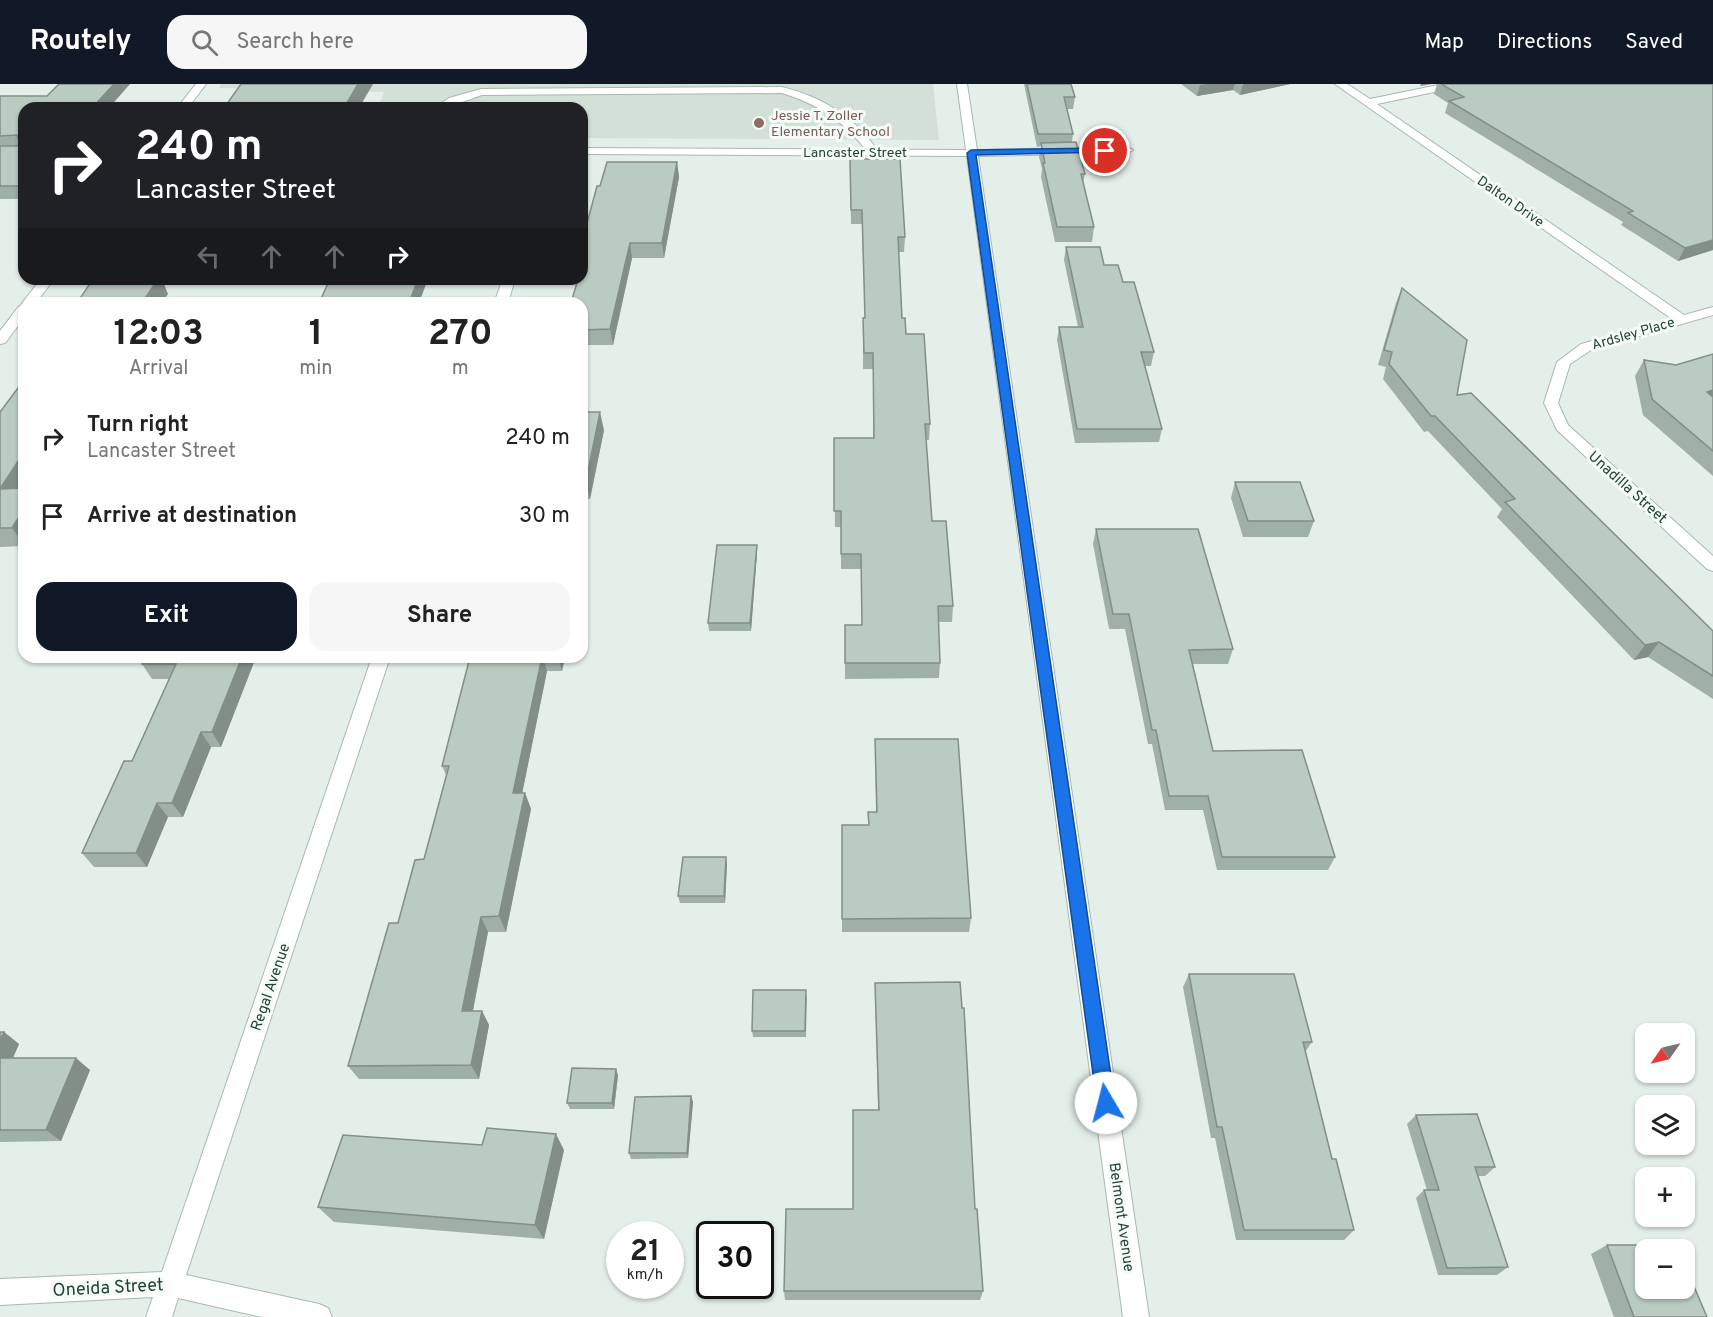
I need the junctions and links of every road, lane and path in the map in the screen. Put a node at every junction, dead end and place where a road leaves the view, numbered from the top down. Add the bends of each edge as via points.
1 (201, 84) edge
2 (962, 84) edge
3 (1340, 84) edge
4 (1458, 84) edge
5 (187, 102) edge
6 (450, 102) edge
7 (1368, 103) junction
8 (1127, 150) dead end
9 (588, 151) edge
10 (873, 152) junction
11 (971, 153) junction
12 (43, 285) edge
13 (34, 297) edge
14 (1713, 311) edge
15 (18, 317) edge
16 (1681, 319) junction
17 (0, 340) edge
18 (1551, 403) joint
19 (1713, 565) edge
20 (379, 663) edge
21 (170, 1284) junction
22 (0, 1292) edge
23 (159, 1317) edge
24 (320, 1317) edge
25 (1136, 1317) edge

1 - 5 street
2 - 11 street, Belmont Avenue
3 - 7 street, Dalton Drive
4 - 7 street
6 - 10 street via 481,92 782,90 807,96 839,116 862,134
7 - 16 street, Dalton Drive
8 - 11 street, Lancaster Street
9 - 10 street, Lancaster Street
10 - 11 street, Lancaster Street
11 - 25 street, Belmont Avenue
12 - 13 street
14 - 16 street, Ardsley Place
15 - 17 street
16 - 18 street, Ardsley Place via 1586,347 1564,362
18 - 19 street, Unadilla Street via 1562,427
20 - 21 street, Regal Avenue
21 - 22 street, Oneida Street
21 - 23 street, Regal Avenue
21 - 24 street, Oneida Street

